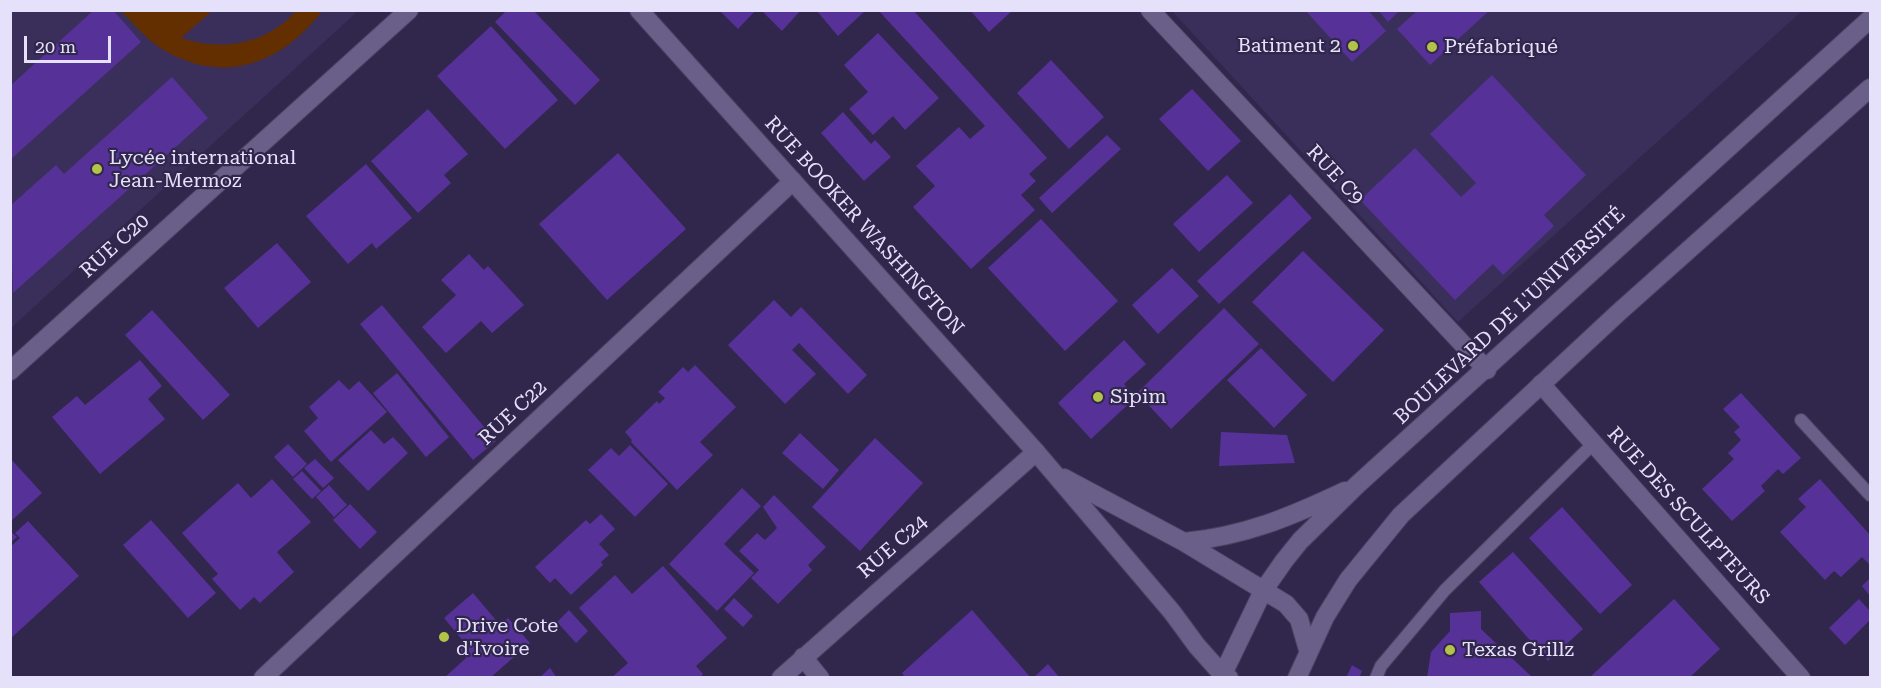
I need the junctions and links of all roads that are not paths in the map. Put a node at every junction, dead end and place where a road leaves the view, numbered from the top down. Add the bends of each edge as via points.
1 (409, 10) edge
2 (1150, 10) edge
3 (639, 11) edge
4 (1870, 20) edge
5 (1870, 88) edge
6 (793, 181) junction
7 (1487, 370) junction
8 (10, 371) edge
9 (1541, 384) junction
10 (1801, 420) dead end
11 (1594, 443) junction
12 (1036, 452) junction
13 (1055, 473) junction
14 (1357, 485) junction
15 (1870, 495) edge
16 (1184, 542) junction
17 (1263, 591) junction
18 (1308, 650) junction
19 (803, 657) junction
20 (1224, 676) edge
21 (1296, 677) edge
22 (263, 678) edge
23 (781, 678) edge
24 (820, 678) edge
25 (1376, 678) edge
26 (1802, 678) edge

1 - 8 street, RUE C20
2 - 7 street, RUE C9
3 - 6 street, RUE BOOKER WASHINGTON
4 - 7 street, BOULEVARD DE L'UNIVERSITÉ
5 - 9 street
6 - 12 street, RUE BOOKER WASHINGTON
6 - 22 street, RUE C22
7 - 14 street, BOULEVARD DE L'UNIVERSITÉ
9 - 11 street, RUE DES SCULPTEURS
9 - 18 street via 1401,515 1348,580
10 - 15 lane
11 - 25 lane via 1445,590 1381,666
11 - 26 street, RUE DES SCULPTEURS
12 - 13 street, RUE BOOKER WASHINGTON
12 - 19 street, RUE C24
13 - 16 street, RUE BOOKER WASHINGTON
13 - 20 street, RUE BOOKER WASHINGTON
14 - 16 street via 1282,520 1236,535
14 - 17 street, BOULEVARD DE L'UNIVERSITÉ via 1300,541
16 - 17 street, RUE BOOKER WASHINGTON
17 - 18 street, RUE BOOKER WASHINGTON via 1294,610
17 - 20 street, BOULEVARD DE L'UNIVERSITÉ
18 - 21 street
19 - 23 street, RUE C24
19 - 24 street

